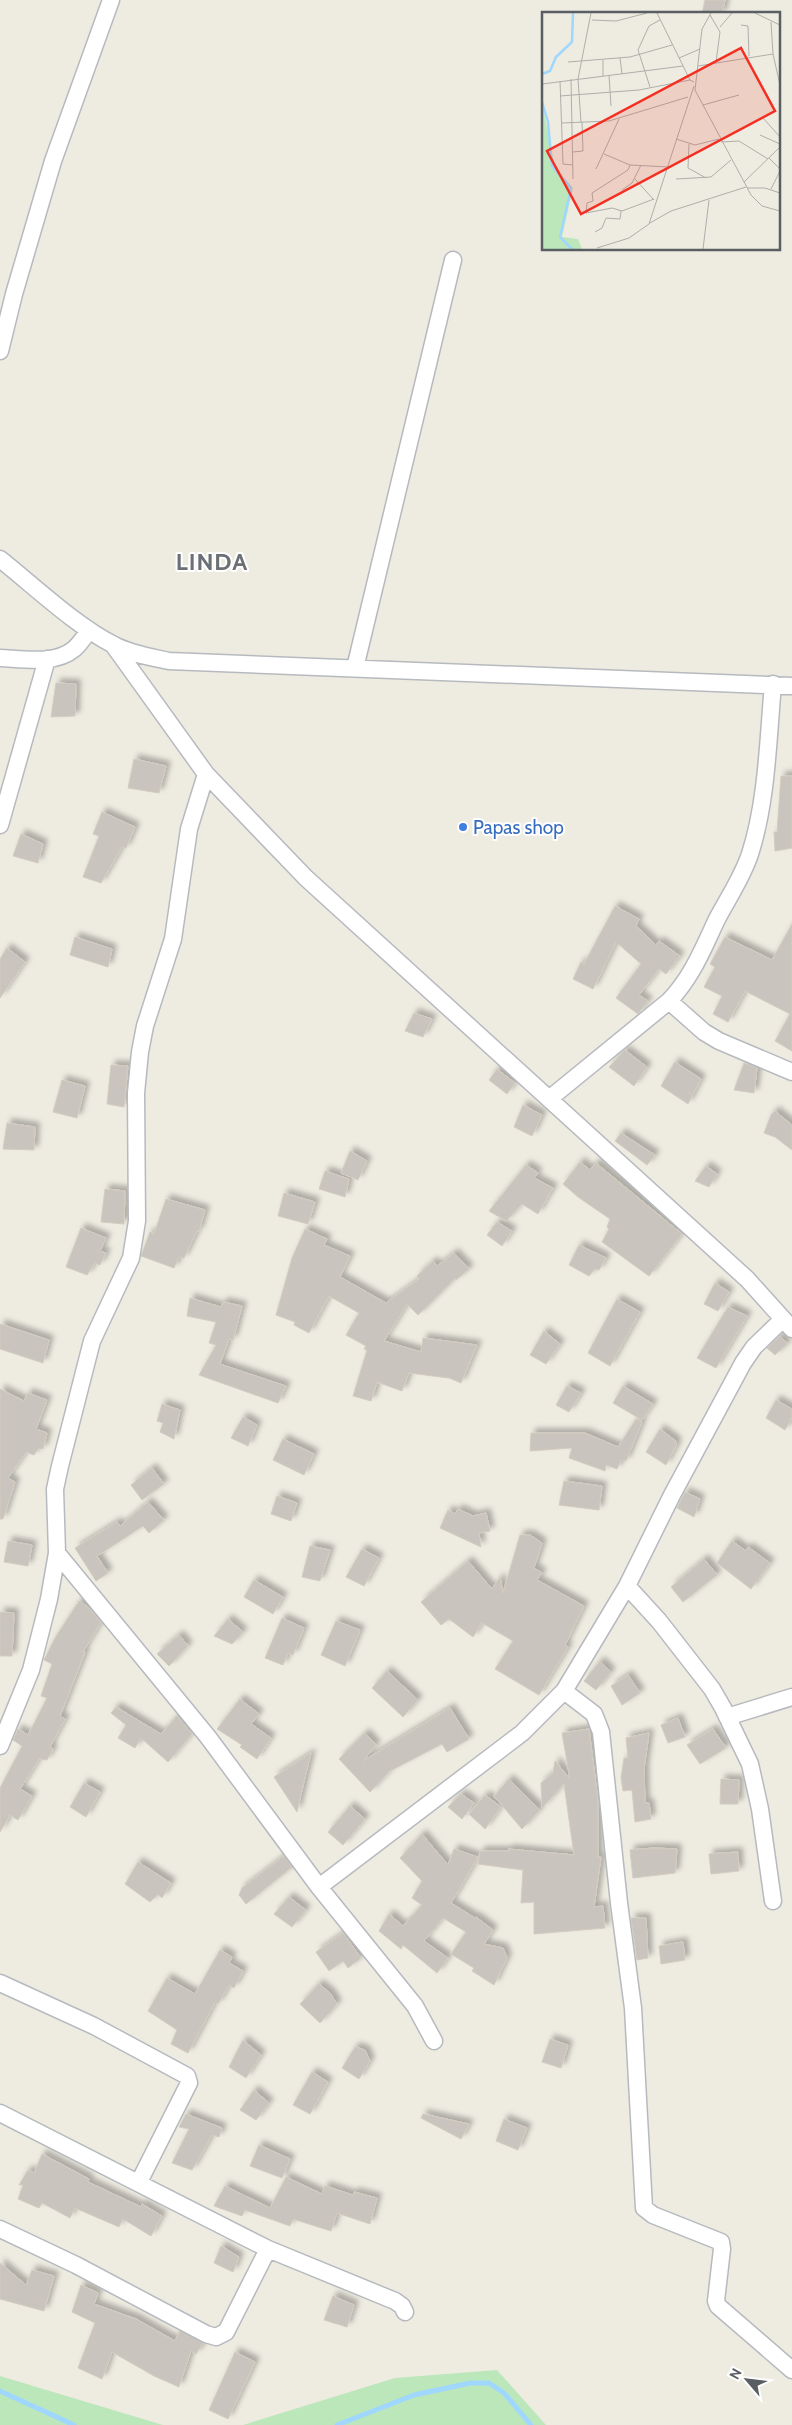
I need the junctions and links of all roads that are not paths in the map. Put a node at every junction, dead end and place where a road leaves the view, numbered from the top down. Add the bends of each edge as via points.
1 (111, 0) edge
2 (453, 260) dead end
3 (4, 311) edge
4 (0, 351) edge
5 (0, 559) edge
6 (90, 630) junction
7 (114, 646) junction
8 (0, 658) edge
9 (47, 659) junction
10 (355, 668) junction
11 (773, 684) junction
12 (792, 686) edge
13 (206, 774) junction
14 (0, 825) edge
15 (669, 1001) junction
16 (792, 1072) edge
17 (549, 1100) junction
18 (788, 1324) edge
19 (57, 1553) junction
20 (627, 1586) junction
21 (564, 1691) junction
22 (792, 1697) edge
23 (727, 1717) junction
24 (0, 1746) edge
25 (319, 1887) junction
26 (773, 1901) dead end
27 (0, 1983) edge
28 (434, 2041) dead end
29 (0, 2113) edge
30 (139, 2182) junction
31 (0, 2229) edge
32 (268, 2249) junction
33 (405, 2312) dead end
34 (792, 2370) edge

1 - 3 street
2 - 10 street
3 - 4 street
5 - 6 street
6 - 7 street
6 - 9 street via 76,648
7 - 10 street via 169,661
7 - 13 street
8 - 9 street
9 - 14 street
10 - 11 street
11 - 12 street
11 - 15 street via 766,767 749,856 702,953
13 - 17 street via 306,878
13 - 19 street via 189,829 173,939 140,1052 136,1094 135,1240 92,1341 60,1466 55,1489
15 - 16 street via 719,1041
15 - 17 street
17 - 18 street via 747,1279
18 - 20 street via 754,1347 743,1363
19 - 24 street via 31,1670
19 - 25 street via 208,1737
20 - 21 street
20 - 23 street via 688,1656
21 - 25 street via 522,1733
21 - 34 street via 594,1714 601,1732 618,1903 634,2008 644,2208 653,2215 721,2242 718,2306
22 - 23 street
23 - 26 street via 753,1773
25 - 28 street via 415,2006
27 - 30 street via 94,2026 187,2076 189,2083
29 - 30 street
30 - 32 street
31 - 32 street via 216,2337 226,2332
32 - 33 street via 395,2301

